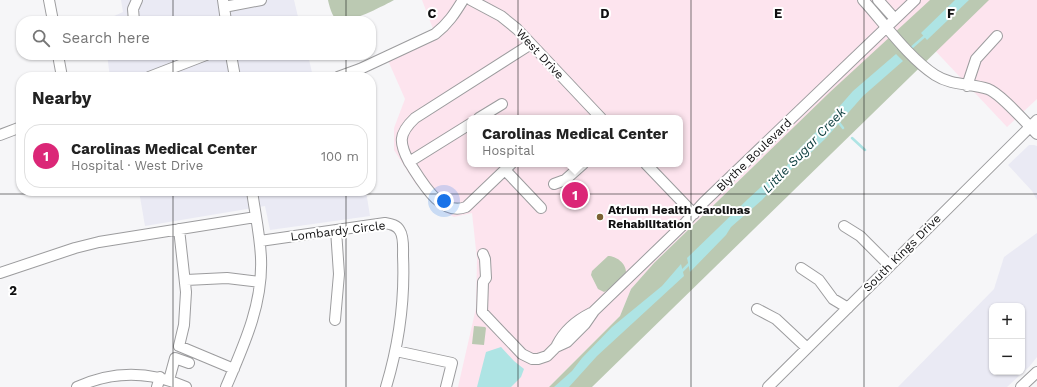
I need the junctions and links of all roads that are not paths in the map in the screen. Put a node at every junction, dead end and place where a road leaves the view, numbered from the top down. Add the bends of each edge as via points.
1 (49, 0) edge
2 (137, 0) edge
3 (261, 0) edge
4 (463, 0) edge
5 (471, 0) edge
6 (878, 0) edge
7 (915, 0) edge
8 (868, 2) edge
9 (223, 4) edge
10 (52, 16) edge
11 (134, 16) edge
12 (225, 16) edge
13 (895, 19) junction
14 (887, 26) junction
15 (997, 36) dead end
16 (532, 44) junction
17 (59, 60) edge
18 (193, 60) edge
19 (232, 60) edge
20 (61, 72) edge
21 (162, 72) edge
22 (234, 72) edge
23 (352, 72) edge
24 (967, 86) junction
25 (502, 104) dead end
26 (485, 115) edge
27 (598, 115) edge
28 (467, 126) edge
29 (1035, 127) edge
30 (16, 129) edge
31 (0, 135) edge
32 (410, 162) junction
33 (508, 167) edge
34 (580, 167) edge
35 (649, 167) edge
36 (554, 184) dead end
37 (253, 196) edge
38 (541, 208) dead end
39 (694, 214) junction
40 (256, 217) junction
41 (844, 226) dead end
42 (179, 229) junction
43 (336, 230) junction
44 (260, 241) junction
45 (890, 266) junction
46 (801, 268) dead end
47 (0, 273) edge
48 (186, 280) junction
49 (260, 282) junction
50 (483, 282) dead end
51 (848, 308) junction
52 (757, 309) dead end
53 (335, 320) dead end
54 (807, 348) junction
55 (396, 351) junction
56 (189, 363) dead end
57 (234, 369) junction
58 (1035, 379) edge
59 (162, 381) edge
60 (77, 387) edge
61 (186, 387) edge
62 (226, 387) edge
63 (386, 387) edge
64 (446, 387) edge
65 (768, 387) edge
66 (1021, 387) edge

1 - 10 street
2 - 11 street via 133,9
3 - 9 street
4 - 23 street via 450,21 435,34
5 - 16 street, West Drive via 501,16
6 - 13 street
7 - 13 street, Blythe Boulevard
8 - 14 street
9 - 12 street
13 - 14 street, Blythe Boulevard
14 - 24 street via 927,69 948,81
14 - 39 street, Blythe Boulevard
15 - 24 street via 976,60
16 - 27 street, West Drive
16 - 32 street via 415,118 404,132 401,144
17 - 20 street
18 - 21 street
19 - 22 street
24 - 29 street via 993,91
25 - 26 street
28 - 32 street
29 - 45 street, South Kings Drive
30 - 31 street
32 - 33 street via 435,197 447,208 454,209 466,207
33 - 38 street
34 - 36 street via 565,180
35 - 39 street
37 - 40 street
39 - 50 street, Blythe Boulevard via 594,311 567,342 538,359 522,354 482,312
40 - 42 street
40 - 44 street
41 - 45 street via 860,236
42 - 47 street via 99,242
42 - 48 street
43 - 44 street, Lombardy Circle
43 - 53 street via 339,274
43 - 55 street, Lombardy Circle via 385,223 397,227 400,232 404,275
44 - 49 street
45 - 51 street, South Kings Drive
46 - 51 street via 819,280 833,299
48 - 49 street via 227,278
48 - 57 street via 184,320 178,346
49 - 57 street via 252,322
51 - 54 street, South Kings Drive
52 - 54 street via 776,319
54 - 65 street, South Kings Drive
55 - 63 street, Lombardy Circle
55 - 64 street via 452,363
56 - 59 street via 175,358
57 - 62 street
58 - 66 street
59 - 60 street via 143,375 119,375
59 - 61 street

